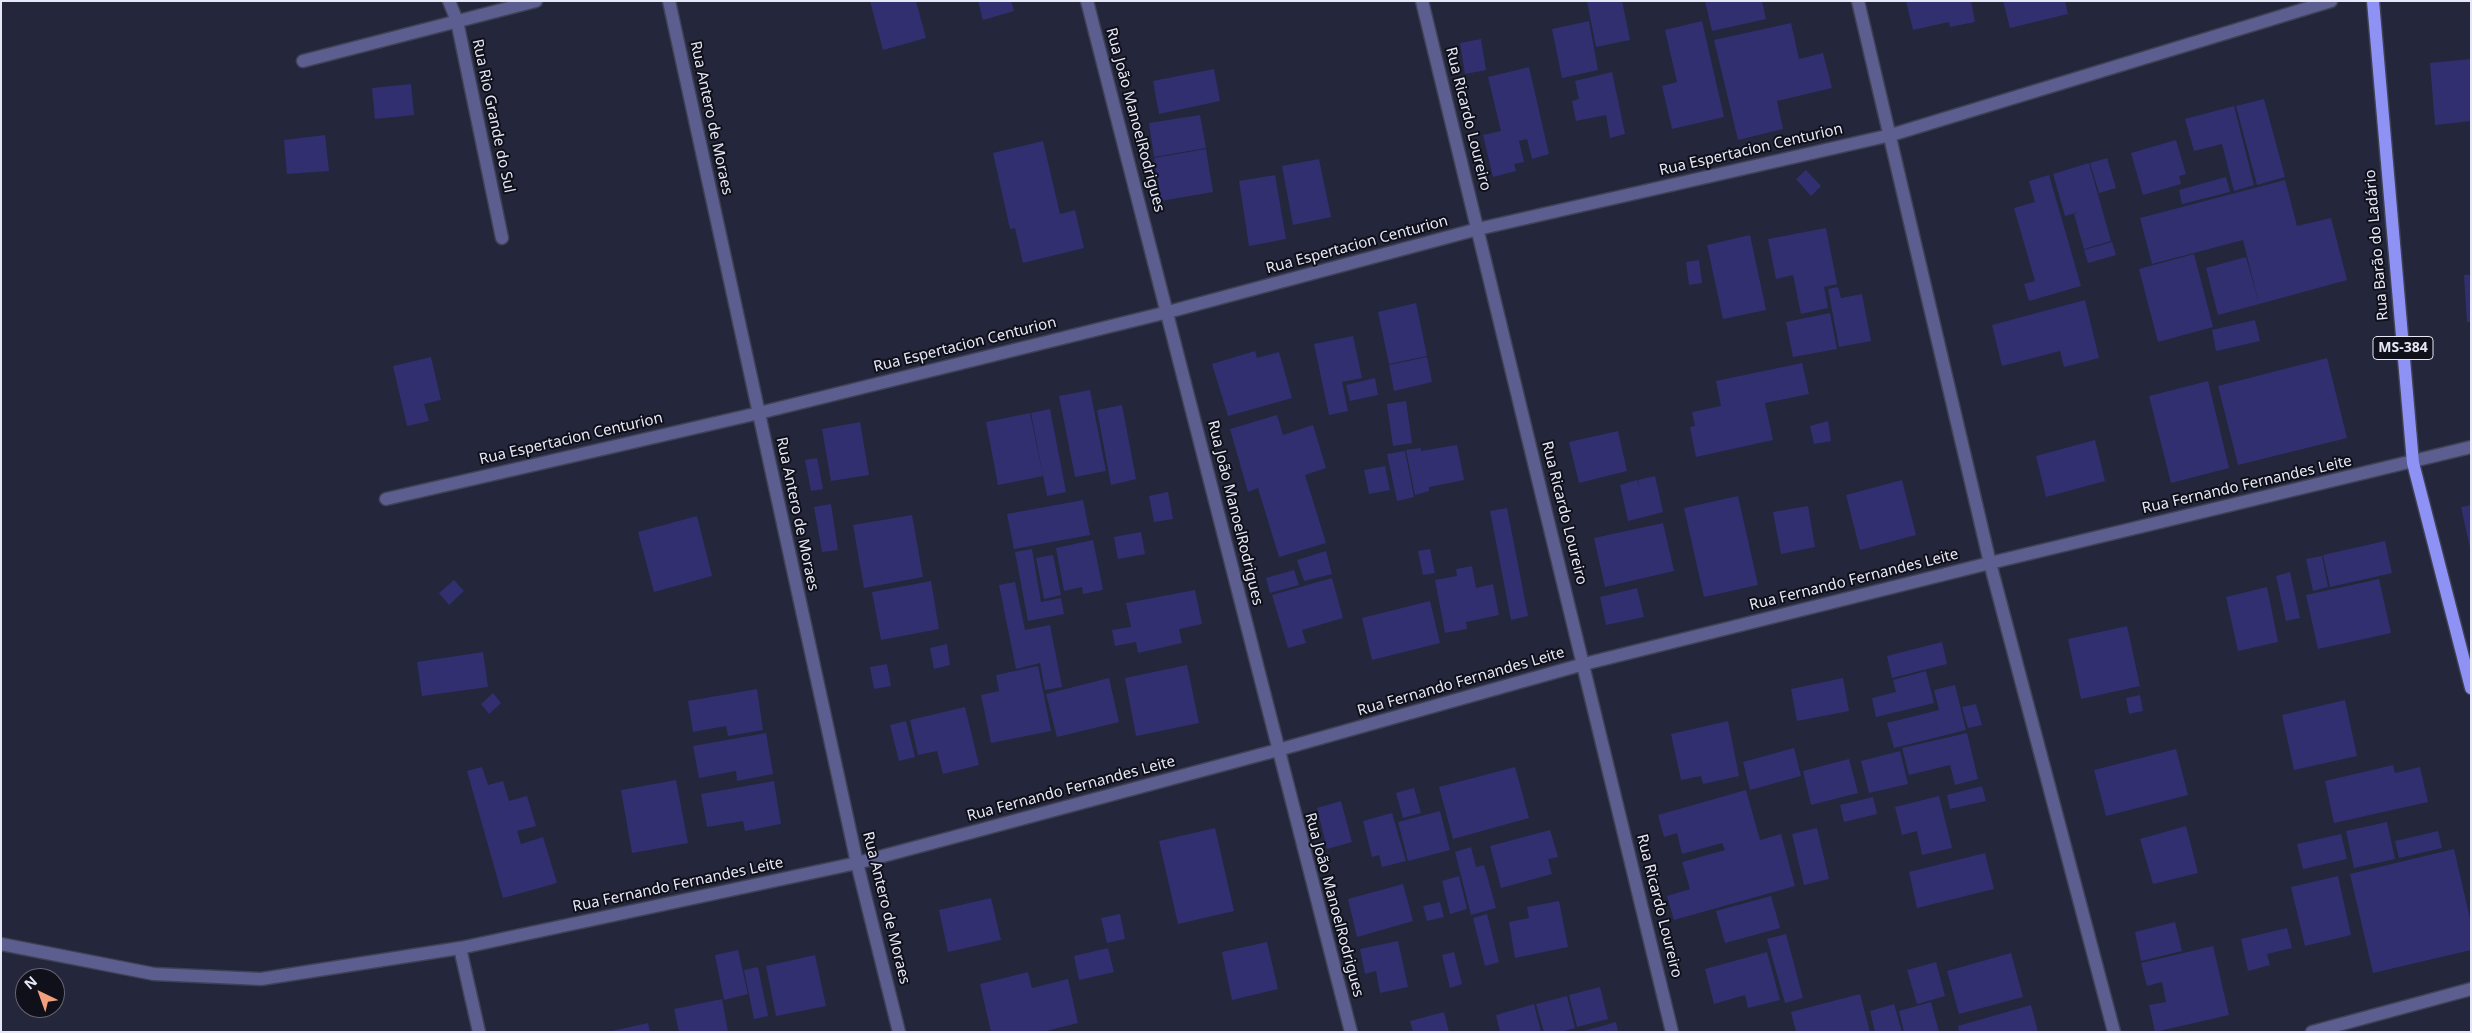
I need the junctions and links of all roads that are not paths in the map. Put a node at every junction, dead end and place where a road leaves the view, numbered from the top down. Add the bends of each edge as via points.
1 (449, 1) edge
2 (536, 1) edge
3 (669, 1) edge
4 (1087, 1) edge
5 (1422, 1) edge
6 (1858, 1) edge
7 (2331, 1) edge
8 (2373, 1) edge
9 (457, 21) junction
10 (303, 61) dead end
11 (1891, 135) junction
12 (1478, 229) junction
13 (502, 238) dead end
14 (1168, 312) junction
15 (759, 413) junction
16 (2471, 447) edge
17 (2413, 463) junction
18 (386, 499) dead end
19 (1990, 563) junction
20 (1584, 664) junction
21 (2471, 688) edge
22 (1278, 750) junction
23 (857, 863) junction
24 (1, 944) edge
25 (460, 948) junction
26 (2471, 989) edge
27 (478, 1032) edge
28 (900, 1032) edge
29 (1351, 1032) edge
30 (1672, 1032) edge
31 (2114, 1032) edge
32 (2312, 1032) edge

1 - 9 street, Rua Rio Grande do Sul
2 - 9 street
3 - 15 street, Rua Antero de Moraes
4 - 14 street, Rua João ManoelRodrigues
5 - 12 street, Rua Ricardo Loureiro
6 - 11 street
7 - 11 street, Rua Espertacion Centurion
8 - 17 main road, Rua Barão do Ladário / MS-384
9 - 10 street
9 - 13 street, Rua Rio Grande do Sul
11 - 12 street, Rua Espertacion Centurion
11 - 19 street
12 - 14 street, Rua Espertacion Centurion
12 - 20 street, Rua Ricardo Loureiro
14 - 15 street, Rua Espertacion Centurion
14 - 22 street, Rua João ManoelRodrigues
15 - 18 street, Rua Espertacion Centurion
15 - 23 street, Rua Antero de Moraes
16 - 17 street, Rua Fernando Fernandes Leite
17 - 19 street, Rua Fernando Fernandes Leite
17 - 21 main road, Rua Barão do Ladário / MS-384
19 - 20 street, Rua Fernando Fernandes Leite
19 - 31 street
20 - 22 street, Rua Fernando Fernandes Leite
20 - 30 street, Rua Ricardo Loureiro
22 - 23 street, Rua Fernando Fernandes Leite
22 - 29 street, Rua João ManoelRodrigues
23 - 25 street, Rua Fernando Fernandes Leite
23 - 28 street, Rua Antero de Moraes
24 - 25 street, Rua Fernando Fernandes Leite via 154,974 260,979
25 - 27 street
26 - 32 street

